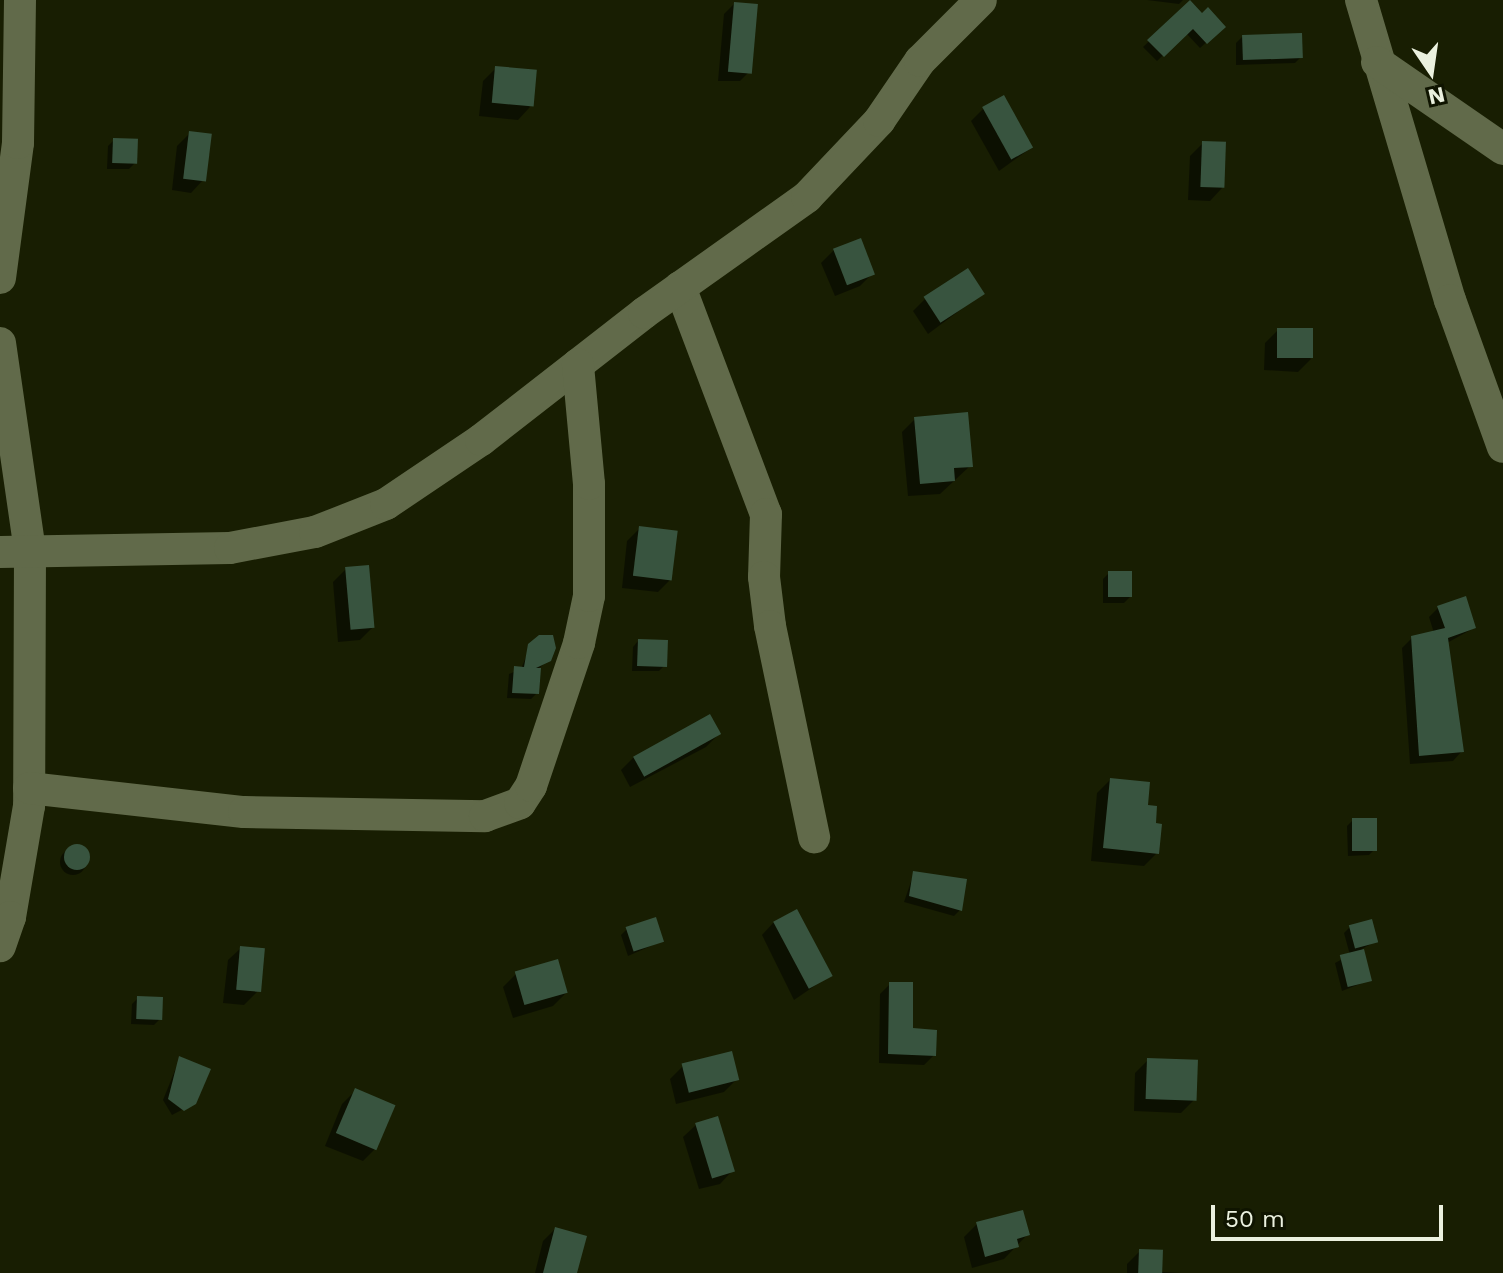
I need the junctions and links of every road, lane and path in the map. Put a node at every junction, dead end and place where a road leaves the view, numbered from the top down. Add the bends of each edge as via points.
1 (20, 0) edge
2 (981, 0) edge
3 (1361, 0) edge
4 (1377, 62) junction
5 (1503, 149) edge
6 (0, 278) edge
7 (680, 287) junction
8 (0, 343) edge
9 (578, 365) junction
10 (1503, 447) edge
11 (15, 552) edge
12 (29, 788) junction
13 (814, 837) dead end
14 (0, 946) edge

1 - 6 street via 18,143
2 - 7 street via 920,61 844,162 764,231
3 - 4 street
4 - 5 street
4 - 10 street via 1450,300
7 - 9 street
7 - 13 street via 766,514 764,577 770,626
8 - 11 street
9 - 11 street via 426,479 386,504 315,532 230,548
9 - 12 street via 589,484 589,596 579,643 531,786 520,803 485,816 244,812
11 - 12 street
12 - 14 street via 10,917

